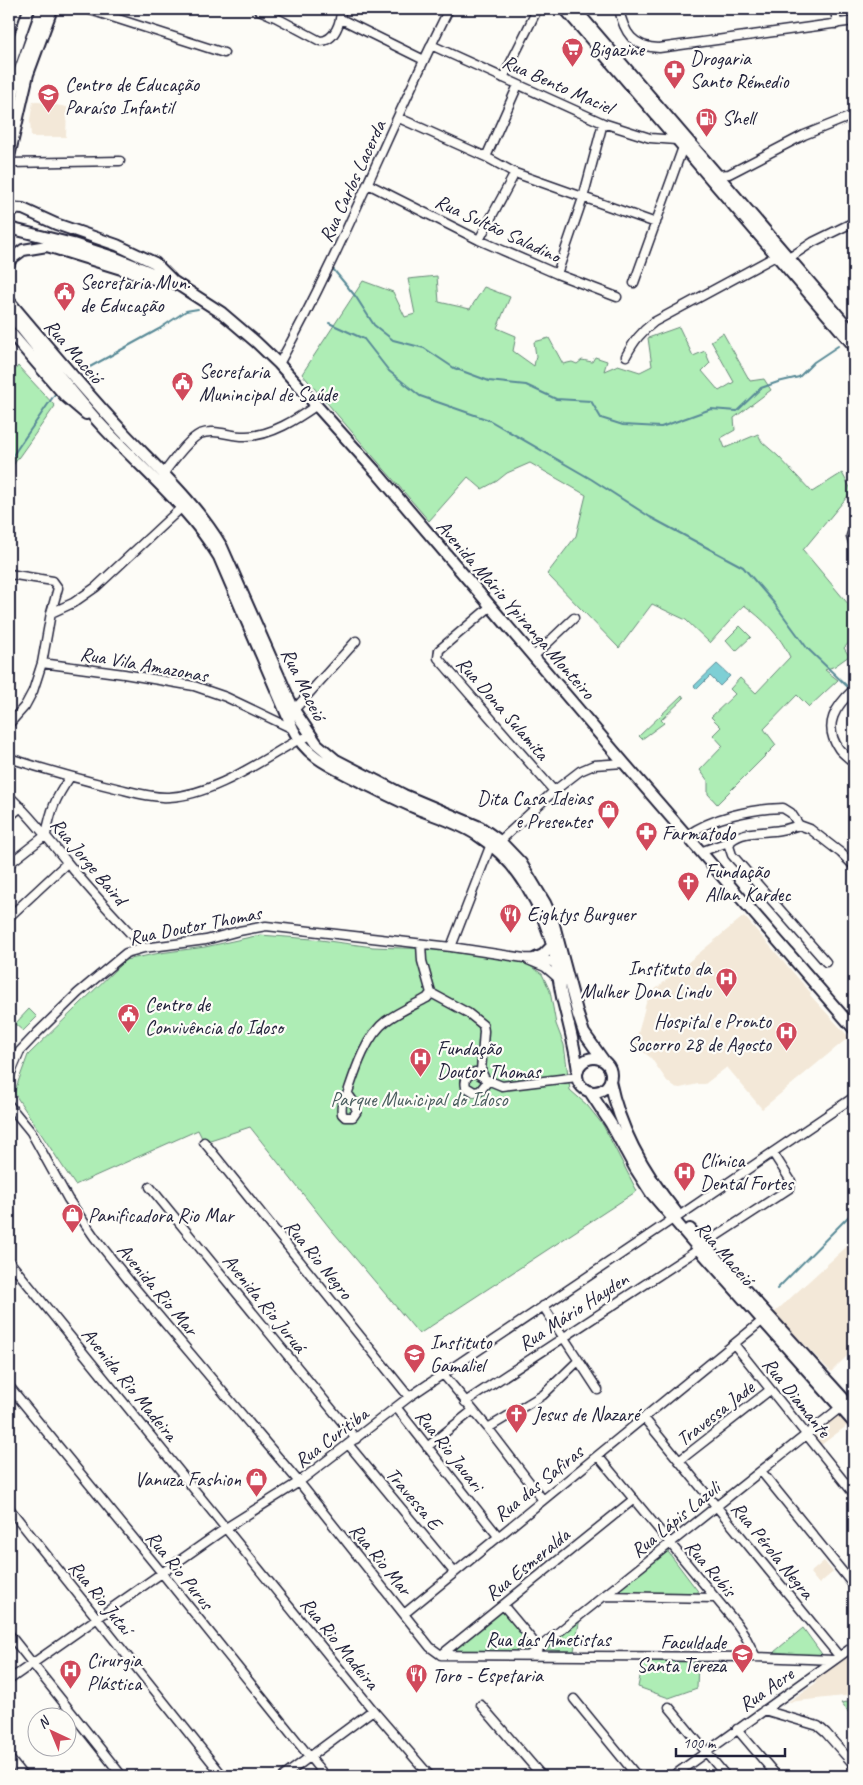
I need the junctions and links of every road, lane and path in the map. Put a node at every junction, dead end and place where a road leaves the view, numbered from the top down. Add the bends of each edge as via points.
1 (29, 9) edge
2 (42, 9) edge
3 (52, 9) edge
4 (86, 9) edge
5 (257, 9) edge
6 (280, 9) edge
7 (341, 9) edge
8 (449, 9) edge
9 (565, 9) edge
10 (575, 9) edge
11 (620, 9) edge
12 (835, 9) edge
13 (536, 12) dead end
14 (276, 17) junction
15 (341, 19) junction
16 (854, 21) edge
17 (837, 24) junction
18 (600, 44) junction
19 (431, 45) junction
20 (224, 53) dead end
21 (424, 60) junction
22 (9, 68) edge
23 (503, 78) junction
24 (518, 86) junction
25 (9, 110) edge
26 (854, 116) edge
27 (399, 118) junction
28 (603, 123) junction
29 (680, 144) junction
30 (9, 157) edge
31 (486, 157) junction
32 (120, 161) dead end
33 (9, 163) edge
34 (749, 163) junction
35 (515, 173) junction
36 (718, 175) junction
37 (368, 184) junction
38 (729, 187) junction
39 (583, 198) junction
40 (9, 208) edge
41 (854, 222) edge
42 (656, 223) junction
43 (9, 228) edge
44 (479, 240) junction
45 (776, 256) junction
46 (789, 258) junction
47 (9, 263) edge
48 (557, 274) junction
49 (174, 282) junction
50 (634, 283) dead end
51 (616, 297) dead end
52 (9, 301) edge
53 (9, 313) edge
54 (9, 330) edge
55 (854, 334) edge
56 (854, 346) edge
57 (626, 356) dead end
58 (279, 364) junction
59 (317, 405) junction
60 (104, 428) junction
61 (163, 474) junction
62 (182, 507) junction
63 (854, 528) edge
64 (854, 546) edge
65 (9, 574) edge
66 (491, 606) junction
67 (51, 613) junction
68 (574, 618) dead end
69 (356, 641) dead end
70 (534, 656) junction
71 (42, 663) junction
72 (854, 689) edge
73 (294, 710) junction
74 (9, 724) edge
75 (293, 729) junction
76 (310, 736) junction
77 (298, 740) junction
78 (9, 758) edge
79 (624, 763) junction
80 (854, 763) edge
81 (70, 777) junction
82 (554, 791) junction
83 (9, 796) edge
84 (22, 807) junction
85 (9, 817) edge
86 (799, 825) junction
87 (46, 835) junction
88 (686, 836) junction
89 (731, 841) junction
90 (495, 843) junction
91 (700, 852) junction
92 (67, 863) junction
93 (9, 864) edge
94 (854, 866) edge
95 (9, 918) edge
96 (422, 944) junction
97 (552, 946) junction
98 (451, 947) junction
99 (144, 948) junction
100 (524, 958) junction
101 (536, 958) junction
102 (826, 962) dead end
103 (556, 964) junction
104 (563, 976) junction
105 (431, 993) junction
106 (854, 1029) edge
107 (16, 1059) junction
108 (604, 1061) junction
109 (9, 1065) edge
110 (578, 1074) junction
111 (9, 1077) edge
112 (610, 1082) junction
113 (590, 1092) junction
114 (348, 1094) dead end
115 (854, 1097) edge
116 (9, 1104) edge
117 (204, 1142) dead end
118 (773, 1153) junction
119 (638, 1165) junction
120 (150, 1187) dead end
121 (676, 1218) junction
122 (701, 1246) junction
123 (9, 1261) edge
124 (543, 1306) junction
125 (762, 1321) junction
126 (563, 1337) junction
127 (734, 1344) junction
128 (578, 1362) junction
129 (442, 1374) junction
130 (9, 1386) edge
131 (598, 1390) dead end
132 (770, 1390) junction
133 (409, 1397) junction
134 (465, 1402) junction
135 (396, 1407) junction
136 (841, 1407) junction
137 (472, 1410) junction
138 (854, 1410) edge
139 (644, 1418) junction
140 (854, 1422) edge
141 (488, 1428) junction
142 (806, 1434) junction
143 (356, 1439) junction
144 (348, 1444) junction
145 (427, 1447) junction
146 (598, 1456) junction
147 (679, 1461) junction
148 (761, 1472) junction
149 (299, 1482) junction
150 (854, 1494) edge
151 (634, 1499) junction
152 (544, 1500) junction
153 (716, 1506) junction
154 (9, 1508) edge
155 (226, 1528) junction
156 (498, 1536) junction
157 (670, 1544) junction
158 (454, 1572) junction
159 (162, 1573) junction
160 (854, 1586) edge
161 (605, 1596) junction
162 (714, 1598) junction
163 (503, 1605) junction
164 (404, 1614) junction
165 (98, 1618) junction
166 (9, 1634) edge
167 (854, 1646) edge
168 (539, 1648) junction
169 (441, 1654) junction
170 (530, 1655) junction
171 (756, 1657) junction
172 (837, 1658) junction
173 (31, 1663) junction
174 (9, 1680) edge
175 (574, 1699) dead end
176 (481, 1705) dead end
177 (669, 1707) dead end
178 (373, 1710) junction
179 (764, 1710) junction
180 (737, 1729) junction
181 (705, 1752) junction
182 (9, 1758) edge
183 (310, 1758) junction
184 (854, 1766) edge
185 (23, 1776) edge
186 (122, 1776) edge
187 (224, 1776) edge
188 (284, 1776) edge
189 (325, 1776) edge
190 (430, 1776) edge
191 (542, 1776) edge
192 (637, 1776) edge
193 (673, 1776) edge
194 (726, 1776) edge
195 (777, 1776) edge

1 - 22 main road
2 - 25 main road via 28,43
3 - 30 main road via 28,74
4 - 20 street
5 - 14 street
6 - 14 street
7 - 15 street
8 - 19 street, Rua Carlos Lacerda
9 - 18 main road
10 - 18 main road
11 - 17 street via 626,31 650,48
12 - 17 street
13 - 23 street
14 - 15 street via 320,42 331,37
15 - 21 street
16 - 17 street
18 - 29 main road
18 - 36 main road
19 - 21 street, Rua Carlos Lacerda
19 - 23 street, Rua Bento Maciel
21 - 27 street, Rua Carlos Lacerda
23 - 24 street, Rua Bento Maciel
24 - 28 street, Rua Bento Maciel
24 - 31 street
26 - 34 street via 804,135
27 - 31 street
27 - 37 street, Rua Carlos Lacerda
28 - 29 street, Rua Bento Maciel
28 - 39 street
29 - 42 street
29 - 45 main road
31 - 35 street
32 - 33 street
34 - 36 street via 729,174
34 - 38 street
35 - 39 street
35 - 44 street
36 - 38 main road
37 - 44 street, Rua Sultão Saladino
37 - 58 street, Rua Carlos Lacerda via 310,309
38 - 46 main road
39 - 42 street
39 - 48 street
40 - 49 main road via 23,209 117,245 155,263
41 - 46 street via 812,242
42 - 50 street
43 - 49 main road, Avenida Mário Ypiranga Monteiro via 113,257
44 - 48 street, Rua Sultão Saladino
45 - 56 main road
45 - 57 street via 654,322 634,341
46 - 55 main road
47 - 49 main road via 23,250 46,246 143,277
48 - 51 street, Rua Sultão Saladino
49 - 58 main road, Avenida Mário Ypiranga Monteiro via 222,314
52 - 61 main road, Rua Maceió
53 - 60 main road, Rua Maceió
54 - 60 main road via 66,397
58 - 59 main road, Avenida Mário Ypiranga Monteiro
59 - 61 street via 288,423 258,435 204,433 197,436
59 - 66 main road, Avenida Mário Ypiranga Monteiro
60 - 62 main road, Rua Maceió
61 - 73 main road, Rua Maceió via 204,520 222,547
62 - 67 street via 96,587
62 - 75 main road, Rua Maceió via 219,557
63 - 64 street via 851,536
65 - 67 street via 55,582 58,588
66 - 70 main road, Avenida Mário Ypiranga Monteiro
66 - 82 street, Rua Dona Sulamita via 439,650 438,658
67 - 71 street
68 - 70 street
69 - 73 street
70 - 79 main road, Avenida Mário Ypiranga Monteiro
71 - 74 street via 28,702
71 - 75 street, Rua Vila Amazonas via 194,686 226,697
72 - 80 street via 835,710 832,720 832,733 840,749
73 - 76 main road, Rua Maceió
75 - 77 main road, Rua Maceió
76 - 77 street
76 - 90 main road, Rua Maceió via 336,760 404,795 480,827
77 - 81 street via 223,781 190,794 147,795
77 - 90 main road, Rua Maceió via 312,755 339,771
78 - 81 street
79 - 82 street via 594,765 580,771
79 - 88 main road, Avenida Mário Ypiranga Monteiro
81 - 87 street via 54,803
82 - 90 street
83 - 84 street, Rua Jorge Baird
84 - 85 street
84 - 87 street, Rua Jorge Baird
86 - 88 street via 789,812 775,808 736,815 698,827
86 - 89 street via 748,834
86 - 94 street via 810,830
87 - 92 street, Rua Jorge Baird
87 - 93 street
88 - 91 main road, Avenida Mário Ypiranga Monteiro
89 - 91 street
89 - 102 street via 732,855
90 - 97 main road, Rua Maceió via 526,884 545,922
90 - 98 street
90 - 104 main road, Rua Maceió via 521,863 545,903 553,921
91 - 106 main road, Avenida Mário Ypiranga Monteiro
92 - 95 street
92 - 99 street, Rua Jorge Baird
96 - 98 street, Rua Doutor Thomas
96 - 99 street, Rua Doutor Thomas via 266,926 206,940
96 - 105 street via 422,961
97 - 101 main road
97 - 103 main road, Rua Maceió
98 - 100 street, Rua Doutor Thomas
99 - 107 street, Rua Doutor Thomas via 119,957 38,1032
100 - 101 street, Rua Doutor Thomas
100 - 104 street, Rua Doutor Thomas
101 - 103 street, Rua Doutor Thomas
103 - 104 main road, Rua Maceió
104 - 108 main road, Rua Maceió via 584,1033
104 - 110 main road, Rua Maceió
105 - 110 street via 483,1025 481,1071 486,1079 502,1086
105 - 114 street via 385,1021 372,1034
107 - 109 street, Rua Doutor Thomas
107 - 111 street, Rua Doutor Thomas
108 - 110 main road via 588,1059
108 - 112 main road via 610,1068
110 - 113 main road via 581,1086
112 - 113 main road via 602,1090
112 - 119 main road, Rua Maceió
113 - 119 main road, Rua Maceió
115 - 118 street, Rua Curitiba
116 - 149 street, Avenida Rio Mar via 31,1132 68,1199 95,1238
117 - 133 street, Rua Rio Negro
118 - 121 street, Rua Curitiba
118 - 122 street, Rua Mário Hayden via 792,1183 790,1188
119 - 121 main road, Rua Maceió
120 - 143 street, Avenida Rio Juruá
121 - 122 main road, Rua Maceió
121 - 124 street, Rua Curitiba
122 - 125 main road, Rua Maceió
122 - 126 street, Rua Mário Hayden
122 - 138 main road, Rua Maceió
123 - 155 street, Avenida Rio Madeira
124 - 126 street
124 - 129 street, Rua Curitiba
125 - 127 street, Rua das Safiras
125 - 136 main road, Rua Maceió
126 - 128 street
126 - 134 street, Rua Mário Hayden
127 - 132 street, Rua Diamante
127 - 139 street, Rua das Safiras
128 - 131 street
128 - 141 street via 543,1395
129 - 133 street, Rua Curitiba
129 - 134 street
130 - 159 street, Rua Rio Purus
132 - 142 street, Rua Diamante
132 - 147 street, Travessa Jade
133 - 135 street, Rua Curitiba
134 - 137 street
135 - 143 street, Rua Curitiba
135 - 145 street, Rua Rio Jauari
136 - 140 main road, Rua Maceió
136 - 142 street, Rua Lápis Lazuli
137 - 141 street
137 - 145 street
139 - 146 street, Rua das Safiras
139 - 147 street, Rua Pérola Negra
141 - 152 street
142 - 148 street, Rua Lápis Lazuli
142 - 150 street, Rua Diamante
143 - 144 street, Rua Curitiba
144 - 149 street, Rua Curitiba
144 - 158 street, Travessa E
145 - 156 street, Rua Rio Jauari
146 - 151 street, Rua Rubis
146 - 152 street, Rua das Safiras
147 - 153 street, Rua Pérola Negra
148 - 153 street, Rua Lápis Lazuli
148 - 160 street
149 - 155 street, Rua Curitiba
149 - 164 street, Rua Rio Mar
151 - 157 street, Rua Rubis
151 - 163 street, Rua Esmeralda
152 - 156 street, Rua das Safiras
153 - 157 street, Rua Lápis Lazuli
153 - 172 street, Rua Pérola Negra
154 - 165 street, Rua Rio Jutaí
155 - 159 street, Rua Curitiba
155 - 178 street, Rua Rio Madeira
156 - 158 street, Rua das Safiras
157 - 161 street, Rua Lápis Lazuli
157 - 162 street, Rua Rubis
158 - 164 street, Rua das Safiras
159 - 165 street, Rua Curitiba
159 - 183 street, Rua Rio Purus
161 - 162 street
161 - 168 street, Rua Lápis Lazuli
162 - 171 street, Rua Rubis via 744,1634
163 - 168 street
163 - 169 street, Rua Esmeralda
164 - 169 street, Rua Rio Mar via 430,1647
165 - 173 street, Rua Curitiba
165 - 187 street, Rua Rio Jutaí
166 - 173 street
167 - 172 street, Rua Acre
168 - 170 street, Rua Lápis Lazuli
169 - 170 street, Rua das Ametistas
170 - 171 street, Rua das Ametistas
171 - 172 street, Rua das Ametistas
172 - 179 street, Rua Acre
173 - 174 street, Rua Curitiba
173 - 186 street
175 - 192 street
176 - 191 street
177 - 181 street
178 - 183 street
178 - 190 street, Rua Rio Madeira
179 - 180 street, Rua Acre
179 - 184 street via 818,1726
180 - 181 street, Rua Acre
180 - 195 street
181 - 193 street, Rua Acre
181 - 194 street
182 - 185 street
183 - 188 street
183 - 189 street, Rua Rio Purus

